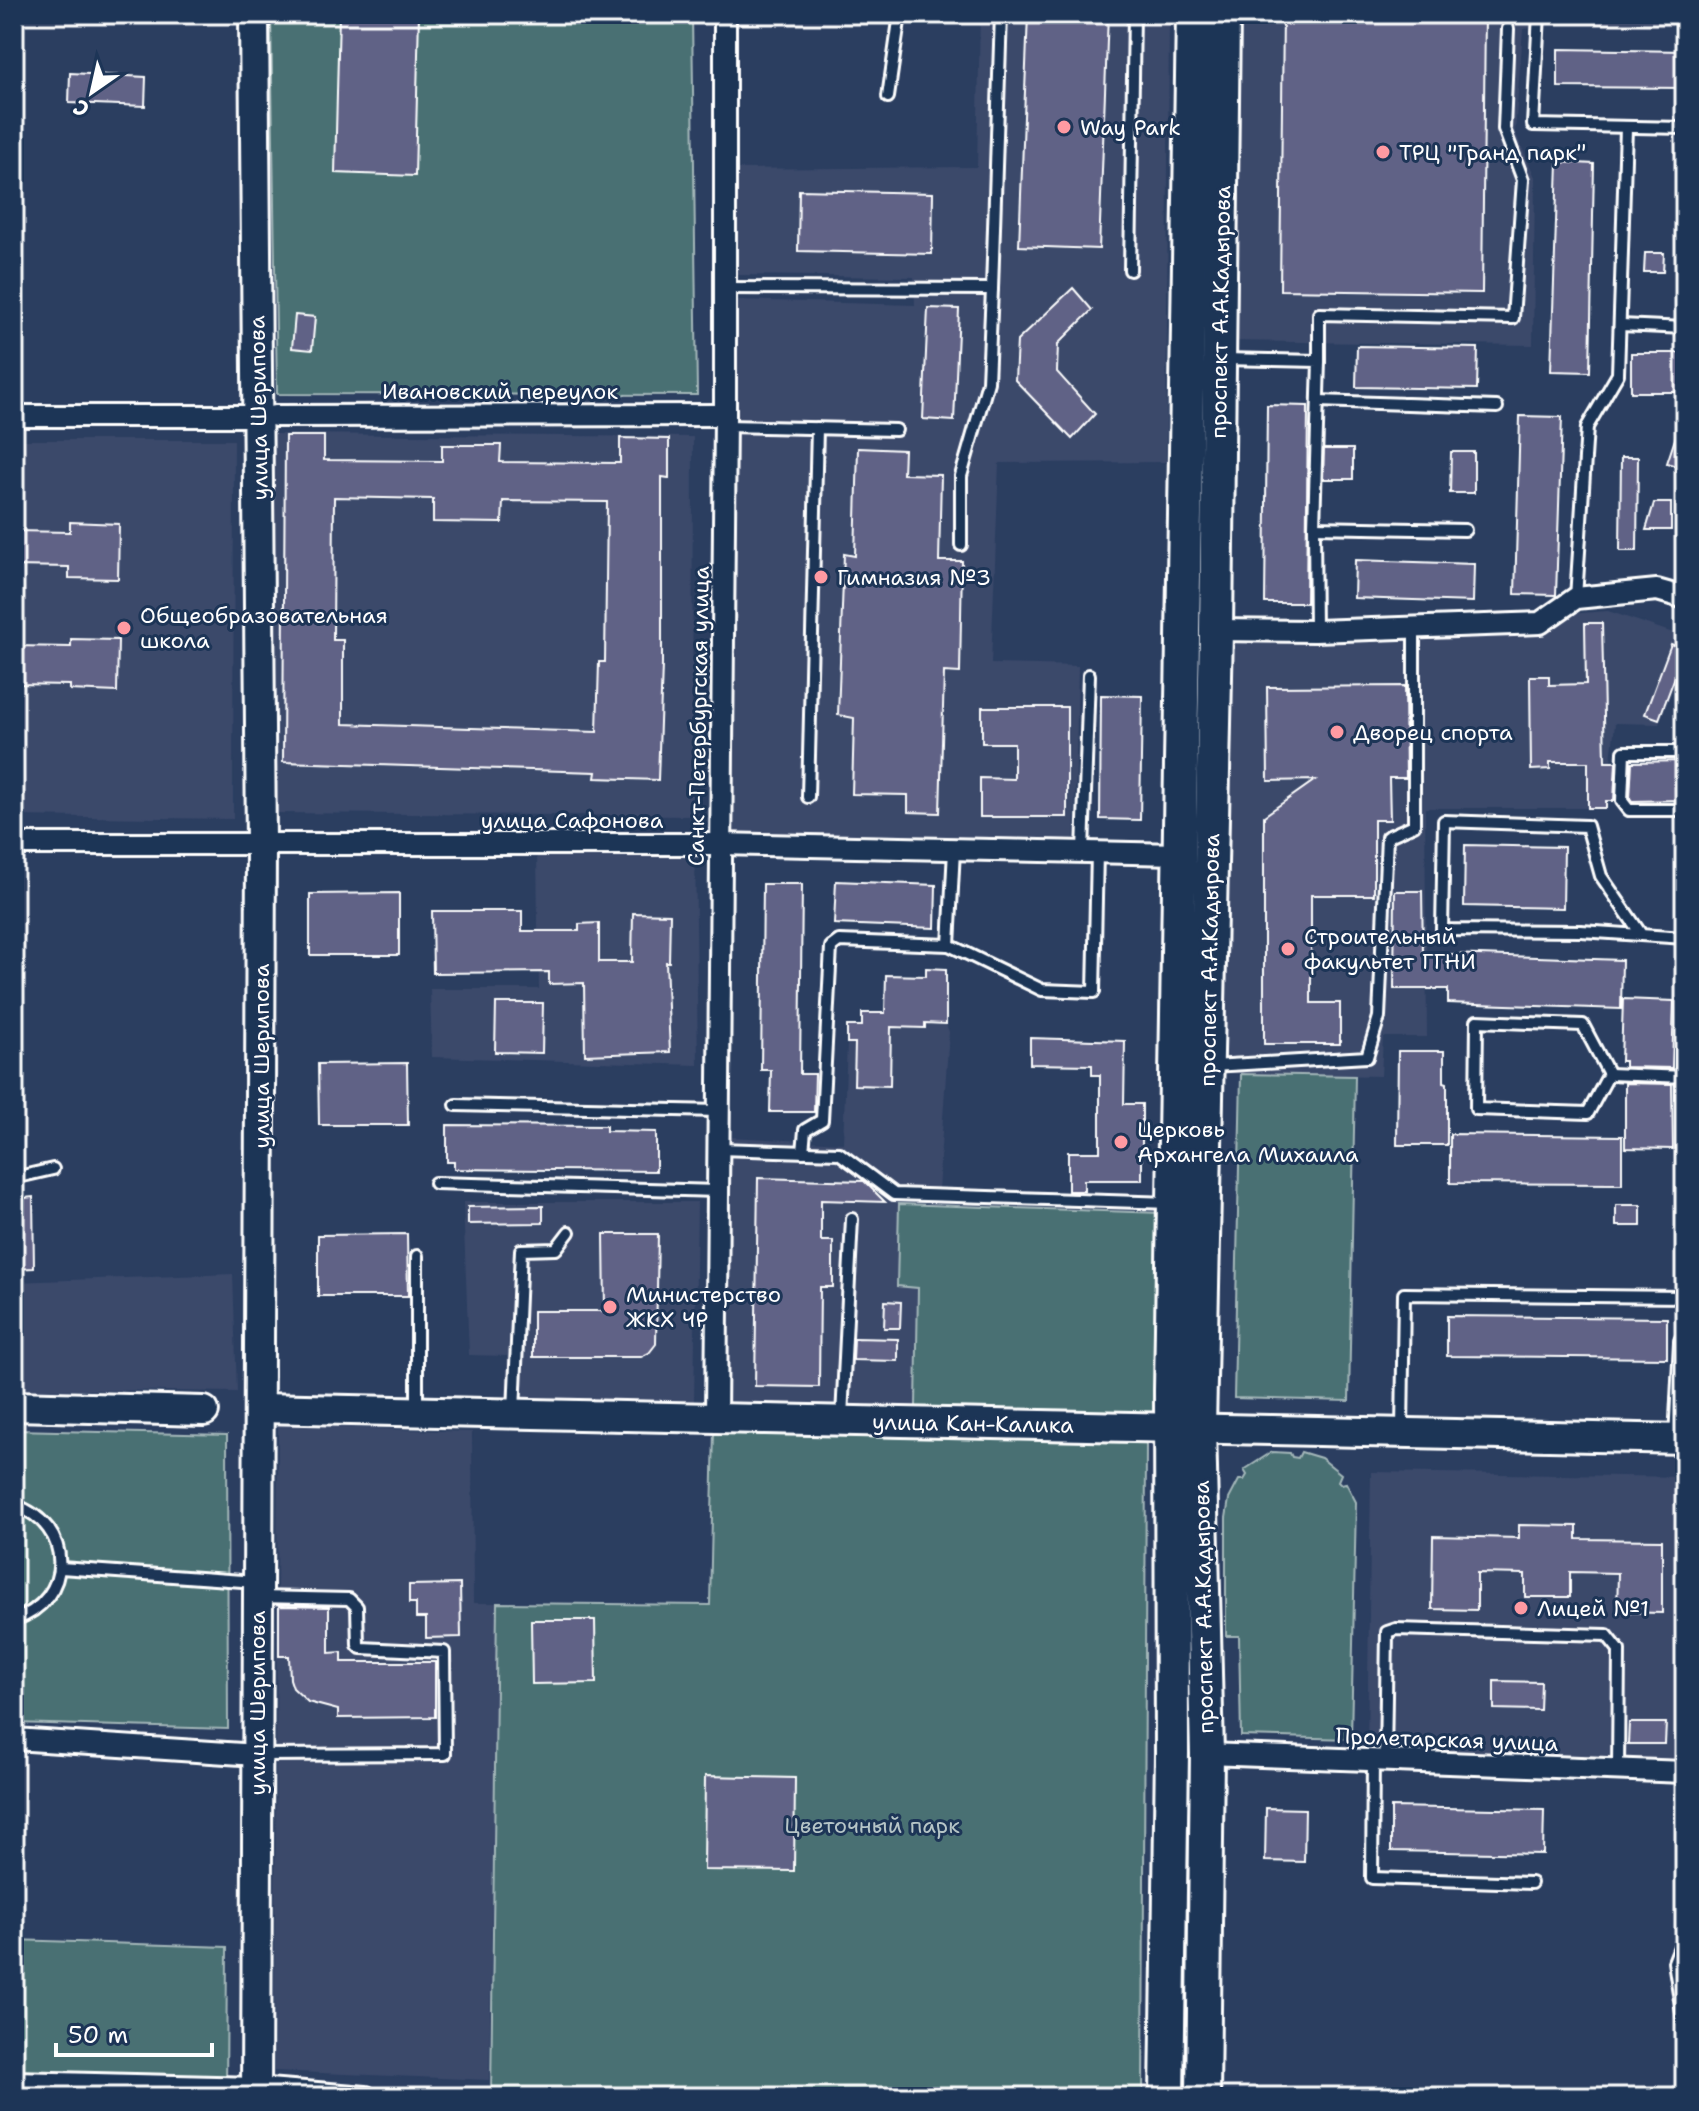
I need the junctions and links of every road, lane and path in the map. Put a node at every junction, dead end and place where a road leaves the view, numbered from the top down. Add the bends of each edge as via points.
1 (254, 14) edge
2 (725, 14) edge
3 (900, 14) edge
4 (1001, 14) edge
5 (1134, 14) edge
6 (1193, 14) edge
7 (1223, 14) edge
8 (1539, 14) edge
9 (1508, 29) dead end
10 (888, 97) dead end
11 (1626, 128) junction
12 (1685, 128) edge
13 (1130, 270) dead end
14 (725, 288) junction
15 (992, 289) junction
16 (1621, 325) junction
17 (1685, 328) edge
18 (1220, 359) junction
19 (1319, 361) junction
20 (1318, 401) junction
21 (1497, 407) dead end
22 (14, 416) edge
23 (267, 416) junction
24 (725, 420) junction
25 (817, 428) junction
26 (896, 430) dead end
27 (1314, 527) junction
28 (1465, 530) dead end
29 (961, 545) dead end
30 (1576, 598) junction
31 (1685, 598) edge
32 (1414, 628) junction
33 (1216, 630) junction
34 (1315, 631) junction
35 (1089, 675) dead end
36 (1685, 752) edge
37 (808, 797) dead end
38 (1685, 810) edge
39 (14, 844) edge
40 (720, 844) junction
41 (261, 845) junction
42 (954, 850) junction
43 (1090, 852) junction
44 (1178, 854) junction
45 (1641, 934) junction
46 (1685, 938) edge
47 (949, 945) junction
48 (1207, 1067) junction
49 (1609, 1074) junction
50 (1685, 1077) edge
51 (456, 1105) dead end
52 (719, 1111) junction
53 (719, 1149) junction
54 (803, 1152) junction
55 (53, 1169) dead end
56 (14, 1178) edge
57 (435, 1183) dead end
58 (718, 1191) junction
59 (1174, 1203) junction
60 (852, 1219) dead end
61 (569, 1232) dead end
62 (417, 1256) dead end
63 (1685, 1297) edge
64 (1685, 1342) edge
65 (14, 1406) edge
66 (260, 1408) junction
67 (204, 1411) dead end
68 (417, 1412) junction
69 (514, 1414) junction
70 (716, 1418) junction
71 (841, 1420) junction
72 (1185, 1427) junction
73 (1402, 1432) junction
74 (1683, 1438) edge
75 (14, 1505) edge
76 (61, 1568) junction
77 (258, 1590) junction
78 (14, 1620) edge
79 (14, 1739) edge
80 (1207, 1754) junction
81 (257, 1755) junction
82 (1379, 1760) junction
83 (1618, 1770) junction
84 (1685, 1772) edge
85 (1531, 1883) dead end
86 (1685, 1934) edge
87 (1685, 2031) edge
88 (14, 2082) edge
89 (256, 2092) edge
90 (366, 2097) edge
91 (1167, 2097) edge
92 (1203, 2097) edge

1 - 23 main road, улица Шерипова
2 - 14 street, Санкт-Петербургская улица
3 - 10 lane
4 - 15 lane
5 - 13 lane
6 - 44 main road, проспект А.А.Кадырова
7 - 18 main road, проспект А.А.Кадырова
8 - 11 lane via 1533,125
9 - 19 lane via 1504,129 1523,180 1513,318 1319,314
11 - 12 lane
11 - 16 lane
14 - 15 lane
14 - 24 street, Санкт-Петербургская улица
15 - 29 lane via 988,382 961,476
16 - 17 lane
16 - 30 lane via 1618,374 1587,427
18 - 19 lane
18 - 33 main road, проспект А.А.Кадырова
19 - 20 lane
20 - 21 lane
20 - 27 lane
22 - 23 street, Ивановский переулок
23 - 24 street, Ивановский переулок
23 - 41 main road, улица Шерипова
24 - 25 lane
24 - 40 street, Санкт-Петербургская улица
25 - 26 lane
25 - 37 lane
27 - 28 lane
27 - 34 lane
30 - 31 street via 1657,590
30 - 32 street via 1540,623
32 - 34 street
32 - 48 lane via 1414,825 1387,837 1379,1017 1367,1057
33 - 34 street
33 - 48 main road, проспект А.А.Кадырова
35 - 43 lane
36 - 38 lane via 1624,752 1622,801 1629,810
39 - 41 street, улица Сафонова
40 - 41 street, улица Сафонова
40 - 42 street, улица Сафонова
40 - 52 street, Санкт-Петербургская улица
41 - 66 main road, улица Шерипова
42 - 43 street, улица Сафонова
42 - 47 lane
43 - 44 street, улица Сафонова
43 - 47 lane via 1094,992 1042,990
44 - 59 main road, проспект А.А.Кадырова
45 - 45 lane via 1442,930 1444,821 1587,826 1601,876
45 - 46 lane
47 - 54 lane via 839,941 831,947 822,1120 805,1130
48 - 72 main road, проспект А.А.Кадырова
49 - 49 lane via 1588,1113 1476,1109 1477,1021 1583,1025
49 - 50 lane
51 - 52 lane
52 - 53 street, Санкт-Петербургская улица
53 - 54 lane
53 - 58 street, Санкт-Петербургская улица
54 - 59 lane via 839,1153 894,1194
55 - 56 lane
57 - 58 lane
58 - 70 street, Санкт-Петербургская улица
59 - 72 main road, проспект А.А.Кадырова
60 - 71 lane
61 - 69 lane via 556,1249 521,1250
62 - 68 lane
63 - 73 lane via 1404,1294
64 - 74 street
65 - 67 main road
66 - 68 main road, улица Кан-Калика
66 - 77 main road, улица Шерипова
68 - 69 main road, улица Кан-Калика
69 - 70 main road, улица Кан-Калика
70 - 71 main road, улица Кан-Калика
71 - 72 main road, улица Кан-Калика
72 - 73 main road, улица Кан-Калика
72 - 80 main road, проспект А.А.Кадырова
72 - 91 main road, проспект А.А.Кадырова via 1172,1753
73 - 74 main road, улица Кан-Калика
75 - 76 lane via 46,1525
76 - 77 lane
76 - 78 lane via 42,1602
77 - 81 main road, улица Шерипова
77 - 81 lane via 349,1599 357,1607 361,1648 444,1652 445,1754
79 - 81 street
80 - 82 street, Пролетарская улица
80 - 92 main road, проспект А.А.Кадырова
81 - 89 main road, улица Шерипова
82 - 83 street, Пролетарская улица
82 - 83 lane via 1387,1632 1607,1635 1619,1650
82 - 85 lane via 1372,1878
83 - 84 street, Пролетарская улица
86 - 87 lane via 1674,1962
88 - 89 street
89 - 90 street

